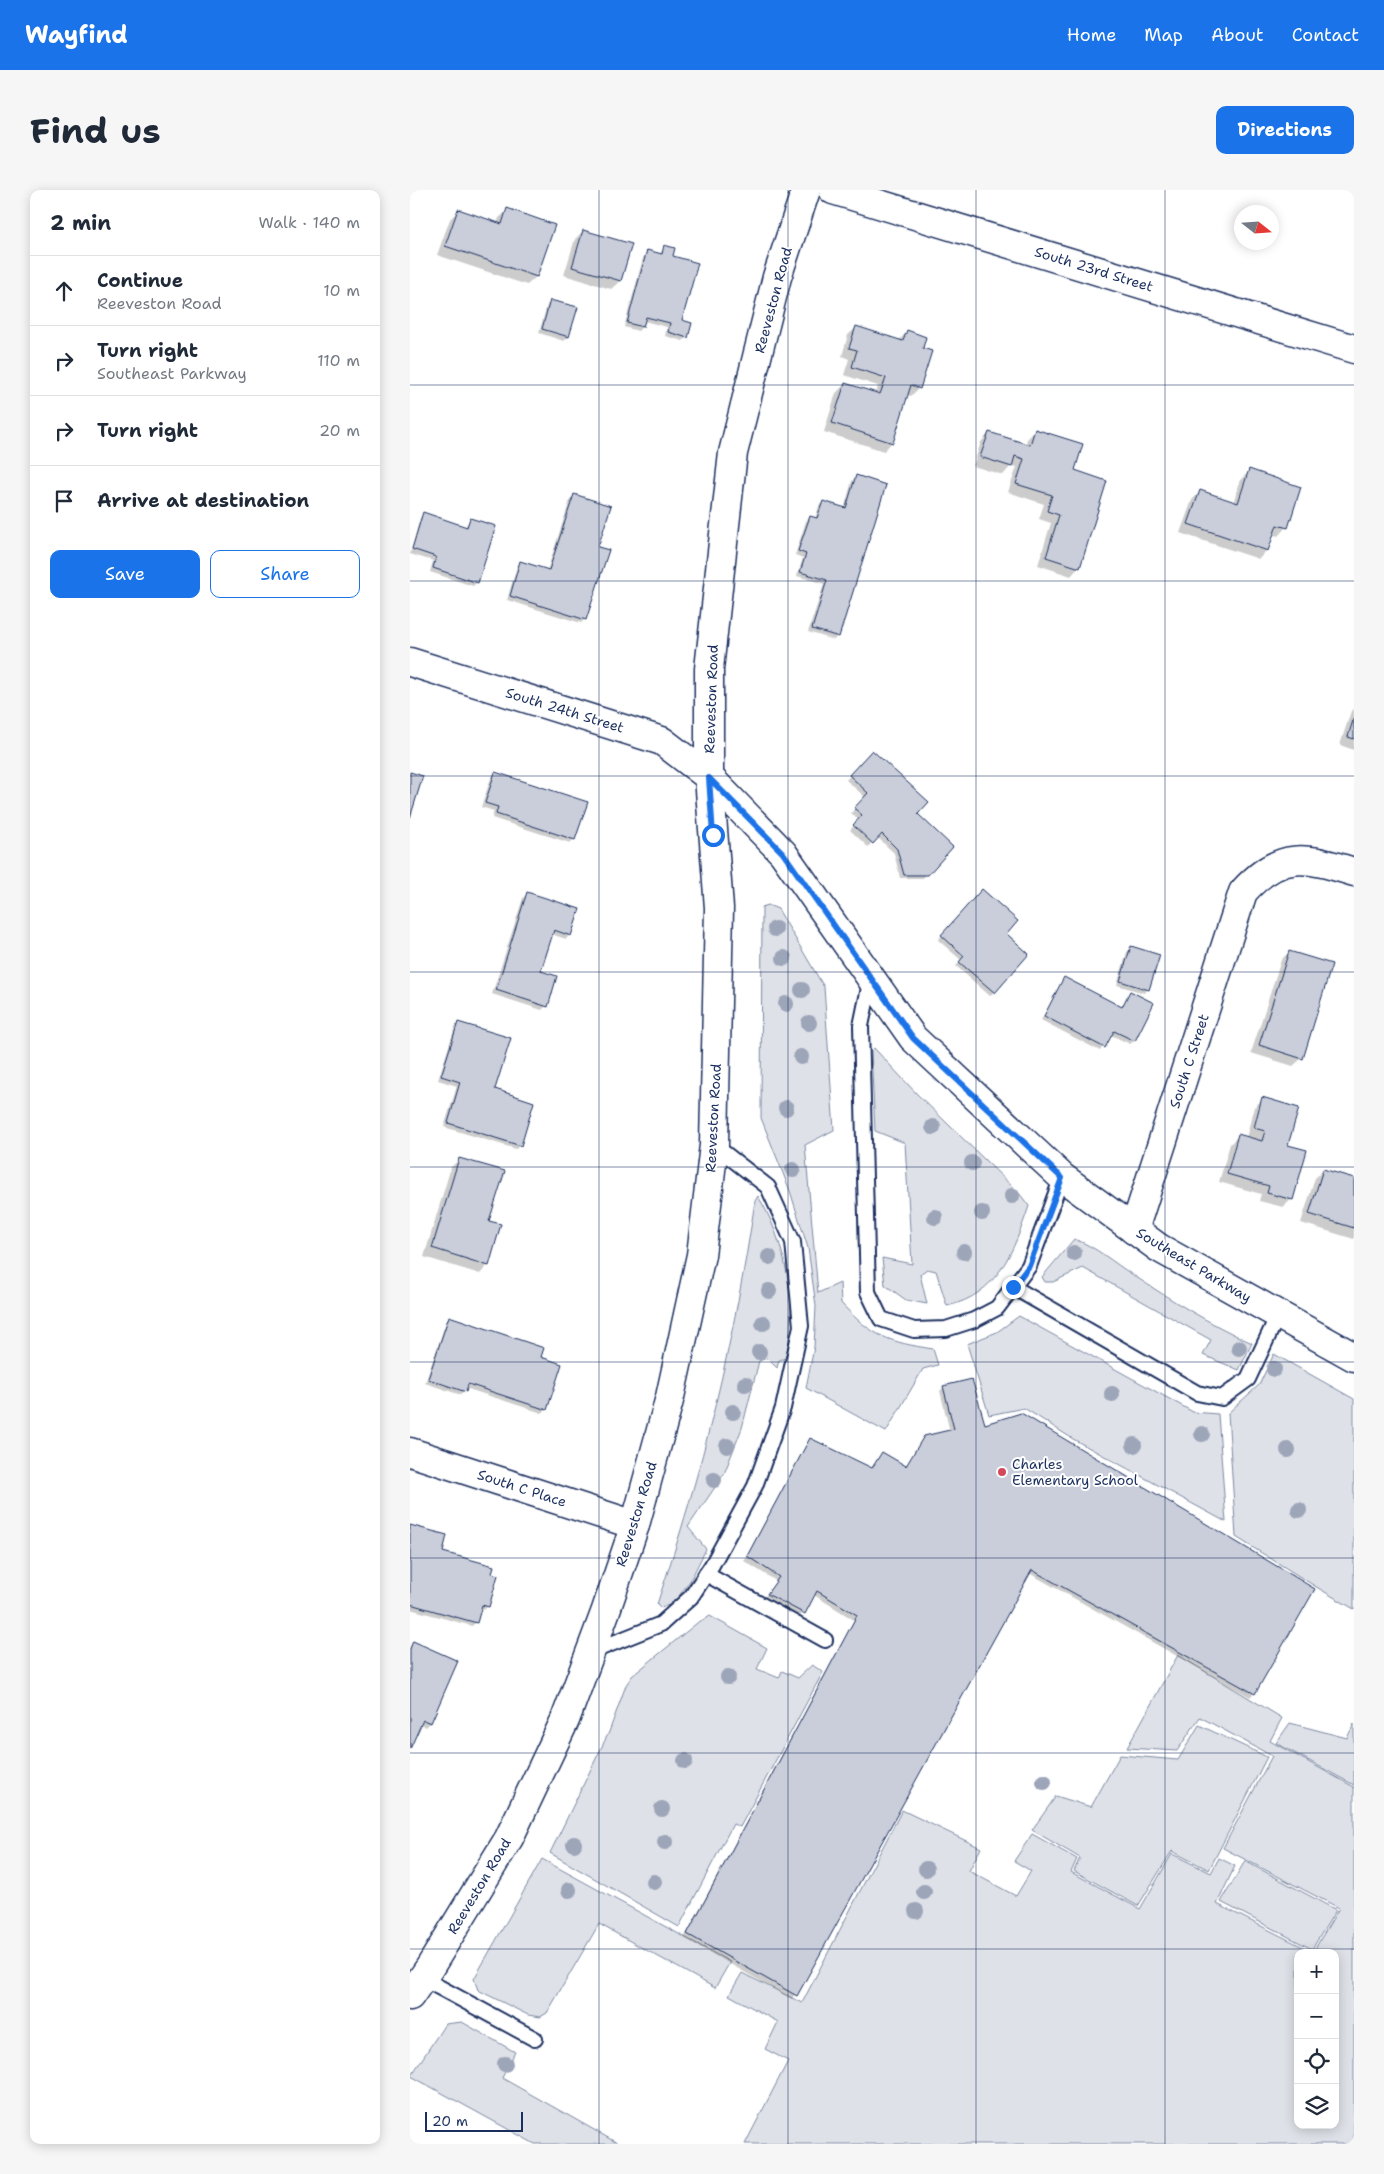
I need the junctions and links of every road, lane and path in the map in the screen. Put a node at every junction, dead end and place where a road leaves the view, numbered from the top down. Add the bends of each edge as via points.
1 (806, 190) edge
2 (833, 190) edge
3 (1354, 348) edge
4 (410, 662) edge
5 (709, 778) junction
6 (1354, 872) edge
7 (871, 978) junction
8 (714, 1145) junction
9 (1062, 1178) junction
10 (1134, 1230) junction
11 (1013, 1287) junction
12 (1278, 1315) junction
13 (1354, 1357) edge
14 (410, 1452) edge
15 (635, 1525) junction
16 (706, 1574) junction
17 (825, 1640) dead end
18 (590, 1653) junction
19 (416, 1987) edge
20 (535, 2038) dead end

1 - 5 street, Reeveston Road via 777,277 733,453 709,669
2 - 3 street, South 23rd Street
4 - 5 street, South 24th Street via 662,741
5 - 7 street, Southeast Parkway via 783,853
5 - 8 street, Reeveston Road via 719,908
6 - 10 street, South C Street via 1324,862 1297,858 1268,869 1243,892
7 - 9 street, Southeast Parkway via 913,1038
7 - 11 lane via 861,1026 868,1292 881,1320 922,1330 946,1329 974,1320 997,1308
8 - 15 street, Reeveston Road via 701,1256 670,1396
8 - 16 lane via 768,1186 793,1242 801,1326 783,1408 755,1486
9 - 10 street, Southeast Parkway
9 - 11 lane via 1029,1266
10 - 12 street, Southeast Parkway via 1159,1248
11 - 12 lane via 1197,1393 1222,1398 1248,1379
12 - 13 street, Southeast Parkway
14 - 15 street, South C Place
15 - 18 street, Reeveston Road
16 - 17 lane
16 - 18 lane via 691,1597 661,1624
18 - 19 street, Reeveston Road via 565,1720 509,1838
19 - 20 lane

